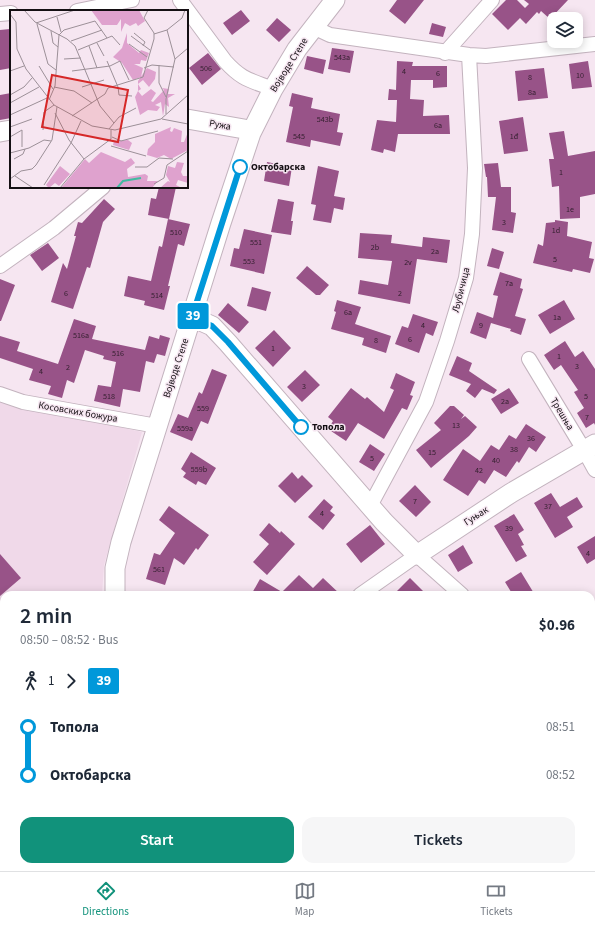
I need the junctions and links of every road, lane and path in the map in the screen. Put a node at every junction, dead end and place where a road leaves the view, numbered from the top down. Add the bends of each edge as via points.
1 (132, 0) edge
2 (180, 0) edge
3 (492, 0) edge
4 (332, 1) edge
5 (82, 10) edge
6 (187, 10) edge
7 (188, 11) edge
8 (10, 13) edge
9 (0, 14) edge
10 (313, 27) junction
11 (595, 44) edge
12 (445, 53) junction
13 (469, 55) junction
14 (273, 89) junction
15 (188, 120) edge
16 (10, 130) edge
17 (0, 132) edge
18 (252, 133) junction
19 (102, 188) edge
20 (0, 266) edge
21 (192, 317) junction
22 (529, 359) dead end
23 (0, 394) edge
24 (157, 426) junction
25 (590, 447) edge
26 (595, 470) edge
27 (370, 506) junction
28 (417, 555) junction
29 (115, 591) edge
30 (366, 591) edge
31 (458, 591) edge

1 - 5 street
2 - 6 street
3 - 12 street
4 - 10 street, Војводе Степе
7 - 14 street via 232,69 245,79
8 - 9 street
10 - 12 street via 330,35
10 - 14 street, Војводе Степе
11 - 13 street via 486,56
12 - 13 street
13 - 27 street, Љубичица via 475,168 472,234 466,278 426,402
14 - 18 street, Војводе Степе
15 - 18 street, Ружа via 244,129
16 - 17 street
18 - 21 street, Војводе Степе
19 - 20 street via 54,228
21 - 24 street, Војводе Степе
21 - 27 street via 212,326 228,342
22 - 25 street, Трешња
23 - 24 street, Косовских божура via 23,402
24 - 29 street, Војводе Степе via 117,558
25 - 26 street, Трешња
25 - 28 street, Гуњак
27 - 28 street
28 - 30 street, Гуњак
28 - 31 street

